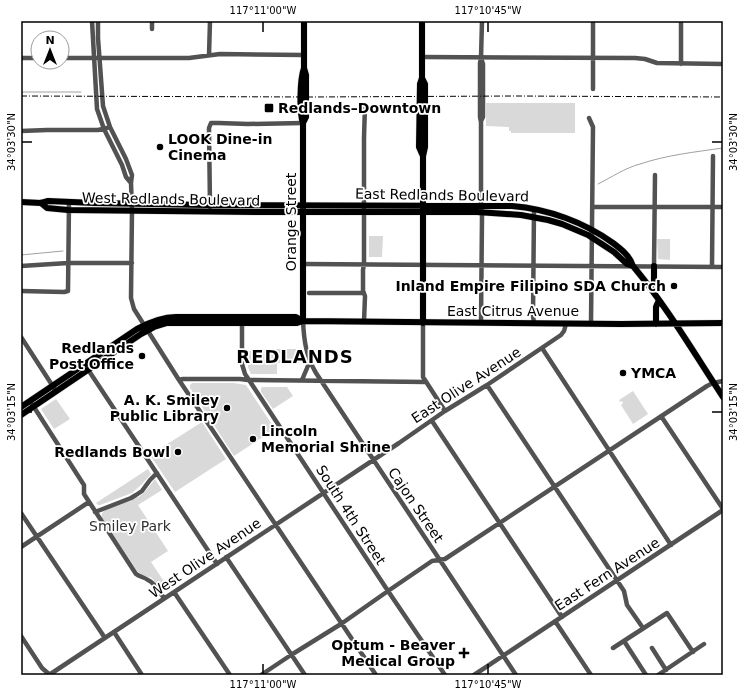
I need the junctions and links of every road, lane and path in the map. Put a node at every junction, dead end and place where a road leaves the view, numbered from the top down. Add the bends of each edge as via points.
1 (92, 21) edge
2 (98, 21) edge
3 (152, 21) edge
4 (210, 21) edge
5 (304, 21) edge
6 (422, 21) edge
7 (482, 21) edge
8 (593, 21) edge
9 (681, 21) edge
10 (152, 29) dead end
11 (209, 55) junction
12 (304, 55) junction
13 (422, 57) junction
14 (70, 58) edge
15 (94, 58) junction
16 (100, 58) junction
17 (481, 58) junction
18 (593, 58) junction
19 (681, 64) junction
20 (723, 64) edge
21 (593, 89) dead end
22 (365, 105) dead end
23 (589, 118) dead end
24 (303, 123) junction
25 (110, 127) junction
26 (104, 129) junction
27 (21, 131) edge
28 (713, 156) dead end
29 (654, 175) dead end
30 (131, 183) junction
31 (21, 202) edge
32 (68, 202) junction
33 (41, 203) junction
34 (132, 204) junction
35 (423, 206) junction
36 (593, 207) junction
37 (655, 207) junction
38 (712, 207) junction
39 (723, 207) edge
40 (210, 208) junction
41 (303, 208) junction
42 (364, 209) junction
43 (482, 209) junction
44 (534, 209) junction
45 (68, 210) junction
46 (132, 210) junction
47 (423, 212) junction
48 (534, 216) junction
49 (593, 230) junction
50 (592, 238) junction
51 (68, 263) junction
52 (132, 263) junction
53 (303, 264) junction
54 (364, 264) junction
55 (423, 264) junction
56 (482, 265) junction
57 (533, 265) junction
58 (21, 266) edge
59 (592, 266) junction
60 (633, 266) junction
61 (654, 266) junction
62 (712, 267) junction
63 (723, 267) edge
64 (651, 289) junction
65 (21, 291) edge
66 (308, 293) dead end
67 (364, 293) junction
68 (659, 300) junction
69 (242, 320) junction
70 (303, 321) junction
71 (364, 322) junction
72 (423, 323) junction
73 (481, 323) junction
74 (534, 323) junction
75 (723, 323) edge
76 (566, 324) junction
77 (592, 324) junction
78 (656, 324) junction
79 (675, 324) junction
80 (145, 328) junction
81 (21, 337) edge
82 (542, 348) junction
83 (310, 361) junction
84 (87, 367) junction
85 (179, 380) junction
86 (248, 380) junction
87 (302, 380) junction
88 (321, 380) junction
89 (723, 381) edge
90 (426, 382) junction
91 (714, 383) junction
92 (487, 385) junction
93 (55, 388) junction
94 (723, 397) edge
95 (32, 404) junction
96 (21, 407) edge
97 (445, 411) junction
98 (21, 415) edge
99 (661, 416) junction
100 (432, 421) junction
101 (609, 450) junction
102 (373, 460) junction
103 (157, 473) junction
104 (554, 486) junction
105 (323, 493) junction
106 (89, 502) junction
107 (723, 510) edge
108 (95, 512) junction
109 (21, 513) edge
110 (499, 523) junction
111 (275, 525) junction
112 (37, 536) junction
113 (671, 545) junction
114 (21, 547) edge
115 (226, 557) junction
116 (440, 560) junction
117 (217, 564) junction
118 (617, 581) junction
119 (388, 591) junction
120 (174, 592) junction
121 (164, 598) junction
122 (562, 617) junction
123 (555, 621) junction
124 (341, 624) junction
125 (643, 628) junction
126 (114, 632) junction
127 (21, 636) edge
128 (105, 638) junction
129 (624, 641) junction
130 (704, 644) dead end
131 (613, 648) dead end
132 (652, 648) dead end
133 (693, 652) junction
134 (291, 655) junction
135 (504, 656) junction
136 (666, 670) junction
137 (49, 675) edge
138 (142, 675) edge
139 (230, 675) edge
140 (261, 675) edge
141 (305, 675) edge
142 (376, 675) edge
143 (445, 675) edge
144 (474, 675) edge
145 (516, 675) edge
146 (591, 675) edge
147 (646, 675) edge
148 (658, 675) edge

1 - 15 street
2 - 16 street
3 - 10 street
4 - 11 street
5 - 12 main road, Orange Street
6 - 13 main road
7 - 17 street
8 - 18 street
9 - 19 street
11 - 12 street
11 - 16 street via 189,58
12 - 24 main road, Orange Street via 301,76
13 - 17 street
13 - 35 main road via 425,103
14 - 15 street
15 - 16 street
15 - 26 street via 97,108
16 - 25 street via 102,101
17 - 18 street
17 - 43 street
18 - 19 street via 640,58 657,63
18 - 21 street
19 - 20 street
22 - 42 street
23 - 36 street via 593,127
24 - 40 street via 212,123 209,126
24 - 41 main road, Orange Street
25 - 26 street
25 - 30 street via 129,165
26 - 27 street
26 - 30 street
28 - 38 street
29 - 37 street
30 - 34 street
31 - 33 main road, West Redlands Boulevard
32 - 33 main road, West Redlands Boulevard
32 - 34 main road, West Redlands Boulevard
32 - 45 street
33 - 45 main road, West Redlands Boulevard via 47,208
34 - 40 main road, West Redlands Boulevard
34 - 46 street
35 - 42 main road, East Redlands Boulevard
35 - 43 main road, East Redlands Boulevard
35 - 47 main road
36 - 37 street
36 - 49 street
37 - 38 street
37 - 61 street
38 - 39 street
38 - 62 street
40 - 41 main road, West Redlands Boulevard
40 - 46 main road, West Redlands Boulevard
41 - 42 main road, East Redlands Boulevard
41 - 53 main road, Orange Street
42 - 47 main road, East Redlands Boulevard
42 - 54 street
43 - 44 main road, East Redlands Boulevard via 512,206
43 - 47 main road, East Redlands Boulevard
43 - 48 main road, East Redlands Boulevard
43 - 56 street
44 - 48 street
44 - 49 main road, East Redlands Boulevard via 566,218
45 - 46 main road, West Redlands Boulevard
45 - 51 street
46 - 52 street
47 - 55 main road
48 - 50 main road, East Redlands Boulevard via 562,224
48 - 57 street
49 - 50 street
49 - 60 main road, East Redlands Boulevard via 627,255
50 - 59 street
50 - 60 main road, East Redlands Boulevard
51 - 52 street
51 - 58 street
51 - 65 street via 68,290
52 - 80 street via 132,305
53 - 54 street
53 - 70 main road, Orange Street
54 - 55 street
54 - 67 street
55 - 56 street
55 - 72 main road
56 - 57 street
56 - 73 street
57 - 59 street
57 - 74 street
59 - 60 street
59 - 77 street
60 - 61 street
60 - 64 main road, East Redlands Boulevard
61 - 62 street
61 - 64 main road via 654,283
62 - 63 street
64 - 68 main road, East Redlands Boulevard
66 - 67 street
67 - 71 street
68 - 78 main road via 656,307
68 - 79 main road, East Redlands Boulevard
69 - 70 main road, East Citrus Avenue via 297,323
69 - 80 main road, East Citrus Avenue via 170,317 156,320
69 - 86 street, South 4th Street via 242,364
70 - 71 main road, East Citrus Avenue
70 - 83 street, Cajon Street via 303,338
71 - 72 main road, East Citrus Avenue
72 - 73 main road, East Citrus Avenue
72 - 90 street via 423,376
73 - 74 main road, East Citrus Avenue
74 - 76 main road, East Citrus Avenue
75 - 79 main road, East Citrus Avenue
76 - 77 main road, East Citrus Avenue
76 - 82 street, East Olive Avenue via 561,336
77 - 78 main road, East Citrus Avenue
78 - 79 main road, East Citrus Avenue
79 - 91 main road, East Redlands Boulevard
80 - 84 main road, East Citrus Avenue
80 - 85 street
81 - 93 street
82 - 92 street, East Olive Avenue
82 - 101 street
83 - 87 street
83 - 88 street, Cajon Street
84 - 93 main road, East Citrus Avenue
84 - 103 street
85 - 86 street
85 - 111 street
86 - 87 street
86 - 105 street, South 4th Street
87 - 88 street
88 - 90 street
88 - 102 street, Cajon Street
89 - 91 street
90 - 97 street
91 - 94 main road, East Redlands Boulevard
91 - 99 street
92 - 97 street, East Olive Avenue
92 - 104 street
93 - 95 main road, East Citrus Avenue
95 - 96 main road
95 - 98 main road
95 - 106 street via 84,485 84,494
97 - 100 street, East Olive Avenue
99 - 101 street
99 - 107 street
100 - 102 street, East Olive Avenue
100 - 110 street
101 - 104 street
101 - 113 street
102 - 105 street, West Olive Avenue
102 - 116 street, Cajon Street
103 - 108 street via 136,495
103 - 117 street
104 - 110 street
104 - 118 street
105 - 111 street, West Olive Avenue
105 - 119 street, South 4th Street
106 - 108 street
106 - 112 street
107 - 113 street, East Fern Avenue
108 - 121 street via 136,574 151,582
109 - 112 street
110 - 116 street
110 - 122 street
111 - 115 street, West Olive Avenue
111 - 124 street
112 - 114 street
112 - 128 street
113 - 118 street, East Fern Avenue
115 - 117 street, West Olive Avenue
115 - 134 street
116 - 119 street via 432,562
116 - 135 street, Cajon Street
117 - 120 street, West Olive Avenue
118 - 122 street, East Fern Avenue
118 - 125 street via 625,594 627,605
119 - 124 street
119 - 143 street, South 4th Street
120 - 121 street, West Olive Avenue
120 - 139 street
121 - 126 street, West Olive Avenue
122 - 123 street, East Fern Avenue
123 - 135 street, East Fern Avenue
123 - 146 street
124 - 134 street
124 - 142 street
125 - 129 street
125 - 133 street via 667,613
126 - 128 street, West Olive Avenue
126 - 138 street
127 - 137 street
128 - 137 street, West Olive Avenue
129 - 131 street
129 - 147 street
130 - 133 street
132 - 136 street
133 - 136 street
134 - 140 street
134 - 141 street
135 - 144 street, East Fern Avenue
135 - 145 street, Cajon Street
136 - 148 street

